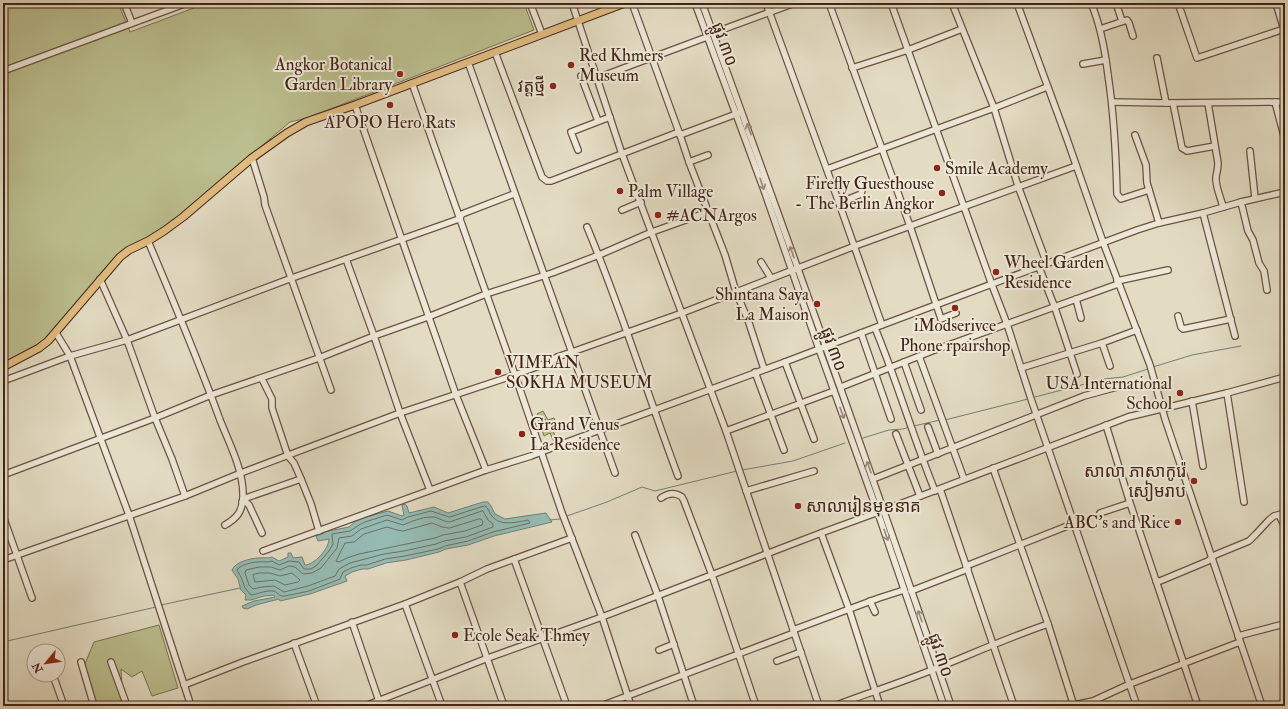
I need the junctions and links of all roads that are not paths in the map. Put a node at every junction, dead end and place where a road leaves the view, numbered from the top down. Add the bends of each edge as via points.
1 (124, 3) edge
2 (186, 3) edge
3 (530, 3) edge
4 (572, 3) edge
5 (625, 3) edge
6 (632, 3) edge
7 (695, 3) edge
8 (702, 3) edge
9 (766, 3) edge
10 (795, 3) edge
11 (829, 3) edge
12 (891, 3) edge
13 (952, 3) edge
14 (1017, 3) edge
15 (1092, 3) edge
16 (1116, 3) edge
17 (1178, 3) edge
18 (1276, 3) edge
19 (769, 12) junction
20 (578, 20) junction
21 (1122, 21) junction
22 (1284, 21) edge
23 (132, 23) junction
24 (962, 29) junction
25 (1100, 29) junction
26 (1284, 31) edge
27 (713, 33) junction
28 (542, 34) junction
29 (1133, 36) dead end
30 (707, 37) junction
31 (908, 50) junction
32 (496, 52) junction
33 (652, 57) junction
34 (1157, 58) dead end
35 (1106, 60) junction
36 (468, 62) junction
37 (1083, 64) dead end
38 (852, 68) junction
39 (3, 71) edge
40 (581, 76) dead end
41 (597, 78) junction
42 (412, 83) junction
43 (1048, 87) junction
44 (1112, 102) junction
45 (1208, 102) junction
46 (1275, 102) junction
47 (1285, 102) edge
48 (1166, 103) junction
49 (1173, 103) junction
50 (356, 105) junction
51 (994, 108) junction
52 (742, 112) junction
53 (736, 114) junction
54 (610, 117) junction
55 (598, 121) junction
56 (937, 129) junction
57 (680, 133) junction
58 (1135, 135) dead end
59 (1284, 136) edge
60 (1215, 146) junction
61 (883, 149) junction
62 (578, 150) dead end
63 (1250, 151) dead end
64 (622, 154) junction
65 (708, 155) dead end
66 (252, 158) junction
67 (689, 162) junction
68 (1076, 166) junction
69 (827, 169) junction
70 (860, 185) dead end
71 (1018, 186) junction
72 (1149, 190) junction
73 (1285, 192) edge
74 (514, 194) junction
75 (1255, 198) junction
76 (640, 202) junction
77 (1241, 202) junction
78 (839, 204) junction
79 (964, 206) junction
80 (1223, 207) junction
81 (622, 210) dead end
82 (708, 212) junction
83 (1204, 213) junction
84 (459, 219) junction
85 (1159, 223) junction
86 (910, 226) junction
87 (587, 227) dead end
88 (652, 232) junction
89 (401, 240) junction
90 (148, 241) junction
91 (1103, 242) junction
92 (855, 246) junction
93 (599, 255) junction
94 (346, 259) junction
95 (761, 262) dead end
96 (1047, 264) junction
97 (1039, 266) junction
98 (798, 268) junction
99 (791, 270) junction
100 (1168, 270) dead end
101 (544, 275) junction
102 (292, 278) junction
103 (771, 278) junction
104 (100, 279) junction
105 (1118, 283) junction
106 (992, 284) junction
107 (1267, 290) dead end
108 (736, 292) junction
109 (486, 294) junction
110 (1076, 300) junction
111 (936, 305) junction
112 (1055, 308) junction
113 (682, 313) junction
114 (956, 314) dead end
115 (1178, 316) dead end
116 (428, 317) junction
117 (1081, 318) dead end
118 (181, 319) junction
119 (1231, 319) junction
120 (1007, 324) junction
121 (882, 325) junction
122 (875, 328) junction
123 (1137, 330) junction
124 (56, 333) junction
125 (627, 333) junction
126 (861, 333) junction
127 (374, 336) junction
128 (1235, 336) dead end
129 (127, 340) junction
130 (1102, 342) junction
131 (826, 346) junction
132 (819, 349) junction
133 (572, 352) junction
134 (1070, 353) junction
135 (70, 356) junction
136 (919, 356) junction
137 (319, 358) junction
138 (785, 362) junction
139 (904, 362) junction
140 (1110, 366) dead end
141 (3, 367) edge
142 (891, 367) junction
143 (1021, 368) junction
144 (764, 369) junction
145 (755, 372) junction
146 (515, 374) junction
147 (875, 374) junction
148 (1077, 374) dead end
149 (1285, 377) edge
150 (262, 378) junction
151 (3, 381) edge
152 (841, 387) junction
153 (1117, 387) dead end
154 (710, 389) junction
155 (331, 390) dead end
156 (834, 391) junction
157 (1227, 393) junction
158 (211, 395) junction
159 (456, 395) junction
160 (1192, 401) junction
161 (801, 404) junction
162 (1163, 408) junction
163 (921, 410) dead end
164 (654, 411) junction
165 (400, 414) junction
166 (770, 415) junction
167 (1037, 415) junction
168 (155, 418) junction
169 (890, 419) dead end
170 (1106, 425) junction
171 (928, 427) dead end
172 (599, 430) junction
173 (726, 431) junction
174 (896, 434) dead end
175 (101, 439) junction
176 (814, 439) dead end
177 (1048, 447) junction
178 (954, 448) junction
179 (784, 450) dead end
180 (541, 452) junction
181 (938, 454) junction
182 (288, 456) junction
183 (923, 460) junction
184 (908, 466) junction
185 (1203, 466) dead end
186 (993, 468) junction
187 (486, 470) junction
188 (814, 471) dead end
189 (241, 473) junction
190 (615, 473) dead end
191 (3, 475) edge
192 (678, 476) dead end
193 (301, 478) junction
194 (873, 479) junction
195 (964, 480) junction
196 (430, 490) junction
197 (746, 490) junction
198 (937, 490) junction
199 (185, 496) junction
200 (920, 496) junction
201 (661, 498) dead end
202 (242, 500) junction
203 (1244, 502) dead end
204 (1130, 503) junction
205 (884, 510) junction
206 (878, 513) junction
207 (1100, 513) dead end
208 (1282, 514) edge
209 (129, 515) junction
210 (3, 516) edge
211 (1075, 522) junction
212 (225, 525) dead end
213 (1285, 527) edge
214 (319, 531) junction
215 (262, 533) dead end
216 (821, 533) junction
217 (635, 535) dead end
218 (572, 538) junction
219 (1021, 545) junction
220 (263, 551) dead end
221 (767, 554) junction
222 (17, 556) junction
223 (1212, 557) junction
224 (514, 559) junction
225 (3, 560) edge
226 (967, 568) junction
227 (712, 575) junction
228 (1156, 581) junction
229 (460, 582) junction
230 (904, 590) junction
231 (911, 591) junction
232 (658, 596) junction
233 (32, 598) dead end
234 (870, 601) junction
235 (405, 604) junction
236 (848, 609) junction
237 (875, 612) dead end
238 (602, 617) junction
239 (352, 622) junction
240 (1048, 624) junction
241 (1284, 624) dead end
242 (794, 631) junction
243 (1238, 636) junction
244 (543, 638) junction
245 (1240, 642) junction
246 (294, 643) junction
247 (674, 644) junction
248 (993, 645) junction
249 (659, 650) dead end
250 (801, 652) junction
251 (739, 654) junction
252 (488, 658) junction
253 (777, 661) dead end
254 (81, 662) dead end
255 (112, 662) dead end
256 (1184, 664) junction
257 (935, 669) junction
258 (684, 676) junction
259 (433, 680) junction
260 (56, 683) edge
261 (1130, 684) junction
262 (184, 685) junction
263 (874, 690) junction
264 (628, 696) junction
265 (379, 701) junction
266 (64, 706) edge
267 (94, 706) edge
268 (127, 706) edge
269 (191, 706) edge
270 (317, 706) edge
271 (365, 706) edge
272 (442, 706) edge
273 (504, 706) edge
274 (567, 706) edge
275 (601, 706) edge
276 (632, 706) edge
277 (694, 706) edge
278 (756, 706) edge
279 (819, 706) edge
280 (834, 706) edge
281 (880, 706) edge
282 (944, 706) edge
283 (951, 706) edge
284 (1014, 706) edge
285 (1072, 706) edge
286 (1138, 706) edge
287 (1198, 706) edge
288 (1262, 706) edge

1 - 23 street
2 - 23 street
3 - 28 street
4 - 20 street
5 - 20 main road
6 - 33 street
7 - 30 street, ផ្លូវ ៣០
8 - 27 street, ផ្លូវ ៣០
9 - 19 street
10 - 19 street
11 - 38 street
12 - 31 street
13 - 24 street
14 - 43 street
15 - 25 street
16 - 21 street
17 - 26 street via 1197,58
18 - 22 street
19 - 27 street
19 - 69 street
20 - 28 main road
20 - 41 street
21 - 25 street
21 - 29 street via 1127,20
22 - 26 street
23 - 39 street
24 - 31 street
24 - 51 street
25 - 35 street
27 - 52 street, ផ្លូវ ៣០
28 - 32 main road
30 - 33 street
30 - 53 street, ផ្លូវ ៣០
31 - 38 street
31 - 56 street
32 - 36 main road
32 - 64 street via 542,177 551,181
33 - 41 street
33 - 57 street
34 - 48 street
35 - 37 street
35 - 44 street
36 - 42 main road
36 - 74 street
38 - 61 street
40 - 55 street
41 - 54 street
42 - 50 main road
42 - 84 street
43 - 51 street
43 - 68 street
44 - 48 street
44 - 72 street via 1117,194 1121,199
45 - 46 street
45 - 49 street
45 - 60 street
46 - 47 street
46 - 59 street
48 - 49 street
49 - 60 street via 1182,148 1187,151
50 - 66 main road via 306,122
50 - 89 street
51 - 56 street
51 - 71 street
52 - 53 street
98 -> 52 street, ផ្លូវ ៣០
53 - 57 street
53 -> 99 street, ផ្លូវ ៣០
54 - 55 street
54 - 64 street
55 - 62 street via 571,132
56 - 61 street
56 - 79 street
57 - 64 street
57 - 67 street
58 - 72 street via 1146,165
60 - 80 street via 1218,171 1216,177
61 - 69 street
61 - 86 street
63 - 75 street
64 - 76 street
65 - 67 street
66 - 90 main road via 183,217
66 - 102 street via 265,205
67 - 82 street
68 - 71 street
68 - 91 street
69 - 78 street
70 - 78 street via 861,194
71 - 79 street
71 - 96 street
72 - 85 street
73 - 75 street
74 - 84 street via 462,214
74 - 101 street
75 - 77 street
76 - 81 street
76 - 88 street
77 - 80 street
77 - 107 street via 1259,265 1264,271
78 - 92 street
79 - 86 street
79 - 106 street
80 - 83 street
82 - 88 street
82 - 108 street
83 - 85 street
83 - 119 street
84 - 89 street
84 - 109 street
85 - 91 street
86 - 92 street
86 - 111 street
87 - 93 street
88 - 93 street
88 - 113 street
89 - 94 street
89 - 116 street
90 - 104 main road via 120,257
90 - 118 street
91 - 96 street
91 - 105 street
92 - 98 street
92 - 121 street
93 - 101 street
93 - 125 street
94 - 102 street
94 - 127 street
95 - 103 street
96 - 97 street
97 - 106 street
97 - 112 street
98 - 99 street
98 - 131 street, ផ្លូវ ៣០
99 - 103 street
99 - 132 street, ផ្លូវ ៣០
100 - 105 street
101 - 109 street
101 - 133 street
102 - 118 street
102 - 137 street
103 - 108 street
104 - 124 main road
104 - 129 street
105 - 110 street
105 - 123 street
106 - 111 street
106 - 120 street
108 - 113 street
108 - 144 street
109 - 116 street
109 - 146 street
110 - 112 street
110 - 117 street
111 - 114 street via 941,319
111 - 121 street
112 - 120 street
112 - 134 street
113 - 125 street
113 - 154 street
115 - 119 street via 1183,329
116 - 127 street
116 - 159 street
118 - 129 street
118 - 158 street
119 - 128 street
120 - 136 street
120 - 143 street
121 - 122 street
122 - 126 street
122 - 142 street
123 - 130 street
123 - 162 street
124 - 135 street
124 - 141 main road via 39,348
125 - 133 street
125 - 164 street
126 - 131 street
126 - 147 street
127 - 137 street
127 - 165 street
129 - 135 street
129 - 168 street
130 - 134 street
130 - 140 street
131 - 132 street
131 - 152 street, ផ្លូវ ៣០
132 - 138 street
132 - 156 street, ផ្លូវ ៣០
133 - 146 street
133 - 172 street
134 - 143 street
134 - 148 street
135 - 151 street
135 - 175 street
136 - 139 street
136 - 178 street
137 - 150 street
137 - 155 street
138 - 144 street
138 - 161 street
139 - 142 street
139 - 163 street
142 - 147 street
142 - 183 street
143 - 167 street
144 - 145 street
145 - 154 street
145 - 166 street
146 - 159 street
146 - 180 street
147 - 152 street
147 - 169 street
149 - 157 street
150 - 158 street
150 - 182 street via 272,399 272,408
194 -> 152 street, ផ្លូវ ៣០
153 - 167 street via 1084,396
154 - 164 street
154 - 173 street
156 - 161 street
156 -> 206 street, ផ្លូវ ៣០
157 - 160 street
157 - 203 street
158 - 168 street
158 - 189 street
159 - 165 street
159 - 187 street
160 - 162 street
160 - 185 street
161 - 166 street
161 - 176 street
162 - 170 street
162 - 223 street
164 - 172 street
164 - 192 street
165 - 182 street
165 - 196 street
166 - 173 street
166 - 179 street
167 - 177 street
167 - 178 street
168 - 175 street
168 - 199 street
170 - 177 street
170 - 204 street
171 - 181 street
172 - 180 street
172 - 190 street
173 - 197 street
174 - 184 street
175 - 191 street
175 - 209 street
177 - 186 street
177 - 211 street
178 - 181 street
178 - 195 street
180 - 187 street
180 - 218 street
181 - 183 street
182 - 189 street
182 - 193 street
183 - 184 street
183 - 198 street
184 - 194 street
184 - 200 street
186 - 195 street
186 - 219 street
187 - 196 street
188 - 197 street
189 - 199 street
189 - 202 street
193 - 202 street
193 - 214 street
194 - 205 street, ផ្លូវ ៣០
195 - 198 street
196 - 214 street
197 - 221 street
198 - 200 street
198 - 226 street
199 - 209 street
200 - 205 street
201 - 227 street via 667,494 682,497
202 - 212 street via 235,519
202 - 215 street via 249,505
204 - 207 street
204 - 228 street
205 - 206 street
205 - 231 street, ផ្លូវ ៣០
206 - 216 street
206 -> 230 street, ផ្លូវ ៣០
208 - 213 street
208 - 223 street via 1269,520 1249,541
209 - 222 street
209 - 262 street
210 - 222 street
211 - 219 street
211 - 261 street
214 - 220 street
216 - 221 street
216 - 236 street
217 - 232 street
218 - 224 street
218 - 238 street
219 - 226 street
219 - 240 street
221 - 227 street
221 - 242 street
222 - 225 street
222 - 233 street
223 - 228 street via 1193,568
223 - 243 street
224 - 229 street
224 - 244 street
226 - 231 street
226 - 248 street
227 - 232 street
227 - 251 street
228 - 256 street
229 - 235 street
229 - 252 street
230 - 234 street
230 - 257 street, ផ្លូវ ៣០
257 -> 231 street, ផ្លូវ ៣០
232 - 238 street
232 - 247 street
234 - 236 street
234 - 237 street
235 - 239 street
235 - 259 street
236 - 242 street
236 - 263 street
238 - 244 street
238 - 264 street
239 - 246 street
239 - 265 street
240 - 248 street
240 - 285 street
241 - 243 street
242 - 250 street
242 - 251 street
243 - 245 street
244 - 252 street
244 - 274 street
245 - 256 street
245 - 288 street
246 - 262 street
246 - 270 street
247 - 249 street
247 - 258 street
248 - 257 street
248 - 284 street
250 - 253 street
250 - 279 street
251 - 258 street
251 - 278 street
252 - 259 street
252 - 273 street
254 - 267 street
255 - 268 street
256 - 261 street
256 - 287 street
257 - 263 street
257 - 282 street, ផ្លូវ ៣០
257 - 283 street, ផ្លូវ ៣០
258 - 264 street
258 - 277 street
259 - 265 street
259 - 272 street
260 - 266 street
261 - 285 street via 1093,701
261 - 286 street
262 - 269 street
263 - 280 street
263 - 281 street
264 - 275 street
264 - 276 street
265 - 271 street

